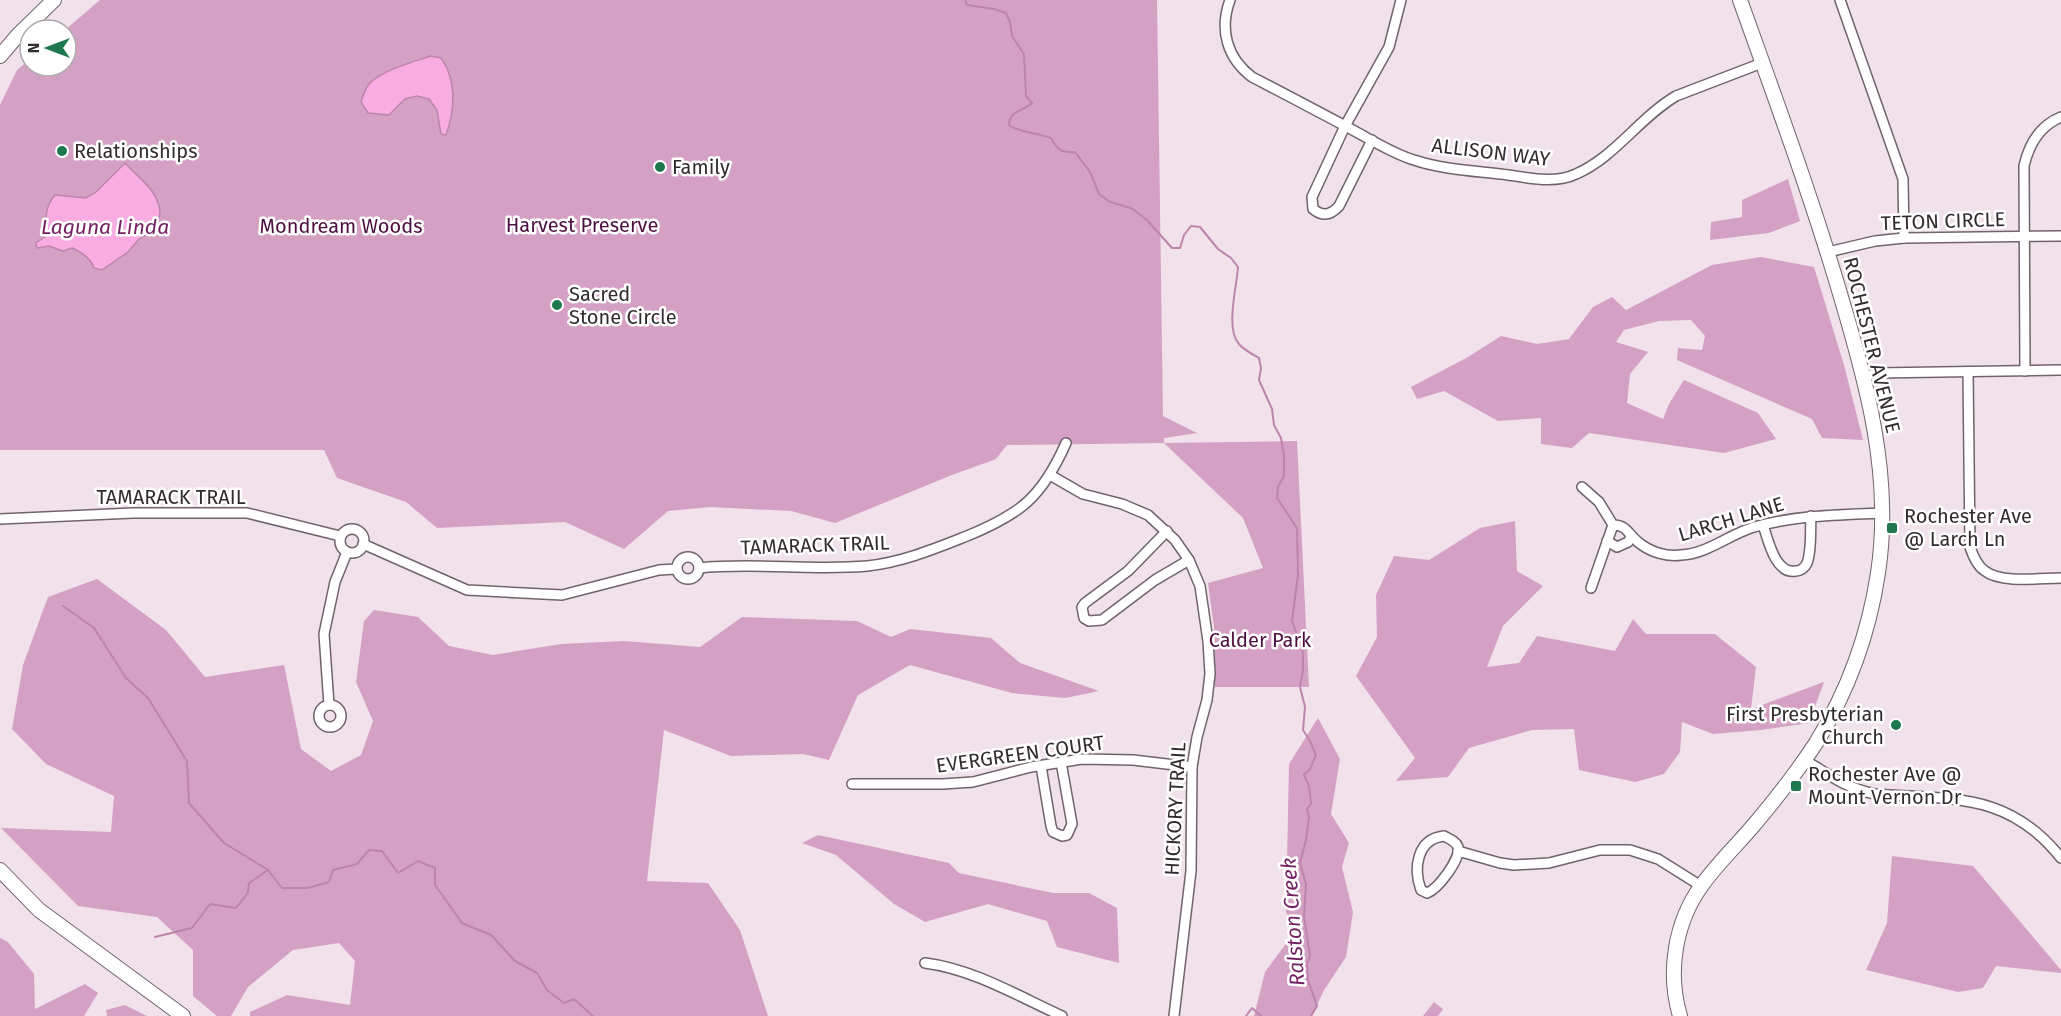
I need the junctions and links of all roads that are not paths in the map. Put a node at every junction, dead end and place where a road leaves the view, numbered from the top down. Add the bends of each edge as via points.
1 (54, 0) edge
2 (1230, 0) edge
3 (1401, 0) edge
4 (1740, 0) edge
5 (1842, 0) edge
6 (0, 56) edge
7 (1762, 63) junction
8 (2061, 117) edge
9 (1345, 126) junction
10 (1372, 140) junction
11 (2061, 236) edge
12 (2024, 237) junction
13 (1904, 238) junction
14 (1828, 252) junction
15 (2061, 370) edge
16 (2025, 371) junction
17 (1968, 372) junction
18 (1864, 377) junction
19 (1066, 443) dead end
20 (1050, 476) junction
21 (1582, 487) dead end
22 (1883, 513) junction
23 (1810, 516) junction
24 (0, 519) edge
25 (1612, 525) junction
26 (1763, 525) junction
27 (1167, 531) junction
28 (340, 536) junction
29 (1632, 536) junction
30 (1607, 541) junction
31 (363, 544) junction
32 (347, 552) junction
33 (1189, 560) junction
34 (699, 568) junction
35 (676, 569) junction
36 (2061, 578) edge
37 (1591, 588) dead end
38 (329, 705) dead end
39 (1805, 760) junction
40 (1061, 762) junction
41 (1041, 766) junction
42 (1192, 767) junction
43 (852, 784) dead end
44 (1458, 850) junction
45 (2061, 858) edge
46 (0, 870) edge
47 (1701, 886) junction
48 (925, 963) dead end
49 (183, 1016) edge
50 (1062, 1016) edge
51 (1174, 1016) edge
52 (1680, 1016) edge

1 - 6 main road
2 - 9 street, ALLISON WAY via 1224,29 1241,69
3 - 9 street via 1389,47
4 - 7 main road, ROCHESTER AVENUE
5 - 13 street via 1903,179
7 - 10 street, ALLISON WAY via 1676,96 1601,160 1573,176 1536,179 1439,166 1414,160
7 - 14 main road, ROCHESTER AVENUE
8 - 12 street via 2044,126 2027,153
9 - 10 street, ALLISON WAY
9 - 10 street via 1312,197 1313,209 1318,213 1328,214 1339,206
11 - 12 street, TETON CIRCLE
12 - 13 street, TETON CIRCLE
12 - 16 street
13 - 14 street, TETON CIRCLE via 1875,240
14 - 18 main road, ROCHESTER AVENUE
15 - 16 street
16 - 17 street
17 - 18 street via 1877,373
17 - 36 street via 1970,547 1975,560 1994,576
18 - 22 main road, ROCHESTER AVENUE via 1879,453
19 - 20 street, TAMARACK TRAIL
20 - 27 street, HICKORY TRAIL via 1083,494 1148,515
20 - 34 street, TAMARACK TRAIL via 1004,520 902,560 850,567
21 - 25 street, LARCH LANE via 1599,502
22 - 23 street, LARCH LANE
22 - 39 main road, ROCHESTER AVENUE via 1879,570 1866,630 1845,688
23 - 26 street, LARCH LANE
23 - 26 street via 1807,562 1794,572 1778,563
24 - 28 street, TAMARACK TRAIL via 247,513
25 - 29 street, LARCH LANE via 1623,526
25 - 30 street
26 - 29 street, LARCH LANE via 1681,555 1658,553
27 - 33 street, HICKORY TRAIL
27 - 33 street via 1128,571 1085,603 1084,618 1102,620
28 - 31 street via 354,529 363,536
28 - 32 street via 341,547
29 - 30 street via 1617,547
30 - 37 street
31 - 32 street via 355,552
31 - 35 street, TAMARACK TRAIL via 467,590 562,595 658,570
32 - 38 street via 334,582 324,634
33 - 42 street, HICKORY TRAIL via 1200,586 1210,674
34 - 35 street, TAMARACK TRAIL via 696,576 687,579
34 - 35 street, TAMARACK TRAIL via 694,558 686,557
39 - 45 street via 1832,779 1860,791 1969,801 2001,809 2036,831
39 - 47 main road, ROCHESTER AVENUE
40 - 41 street, EVERGREEN COURT
40 - 41 street via 1072,824 1067,835 1053,832
40 - 42 street, EVERGREEN COURT via 1102,758
41 - 43 street, EVERGREEN COURT via 973,782
42 - 51 street, HICKORY TRAIL via 1191,870
44 - 44 street via 1454,840 1444,836 1423,846 1418,861 1421,890 1434,891
44 - 47 street via 1514,866 1549,863 1600,850 1630,850 1658,859
46 - 49 main road via 39,910
47 - 52 main road, ROCHESTER AVENUE via 1684,918 1676,949 1674,980
48 - 50 street via 968,973

